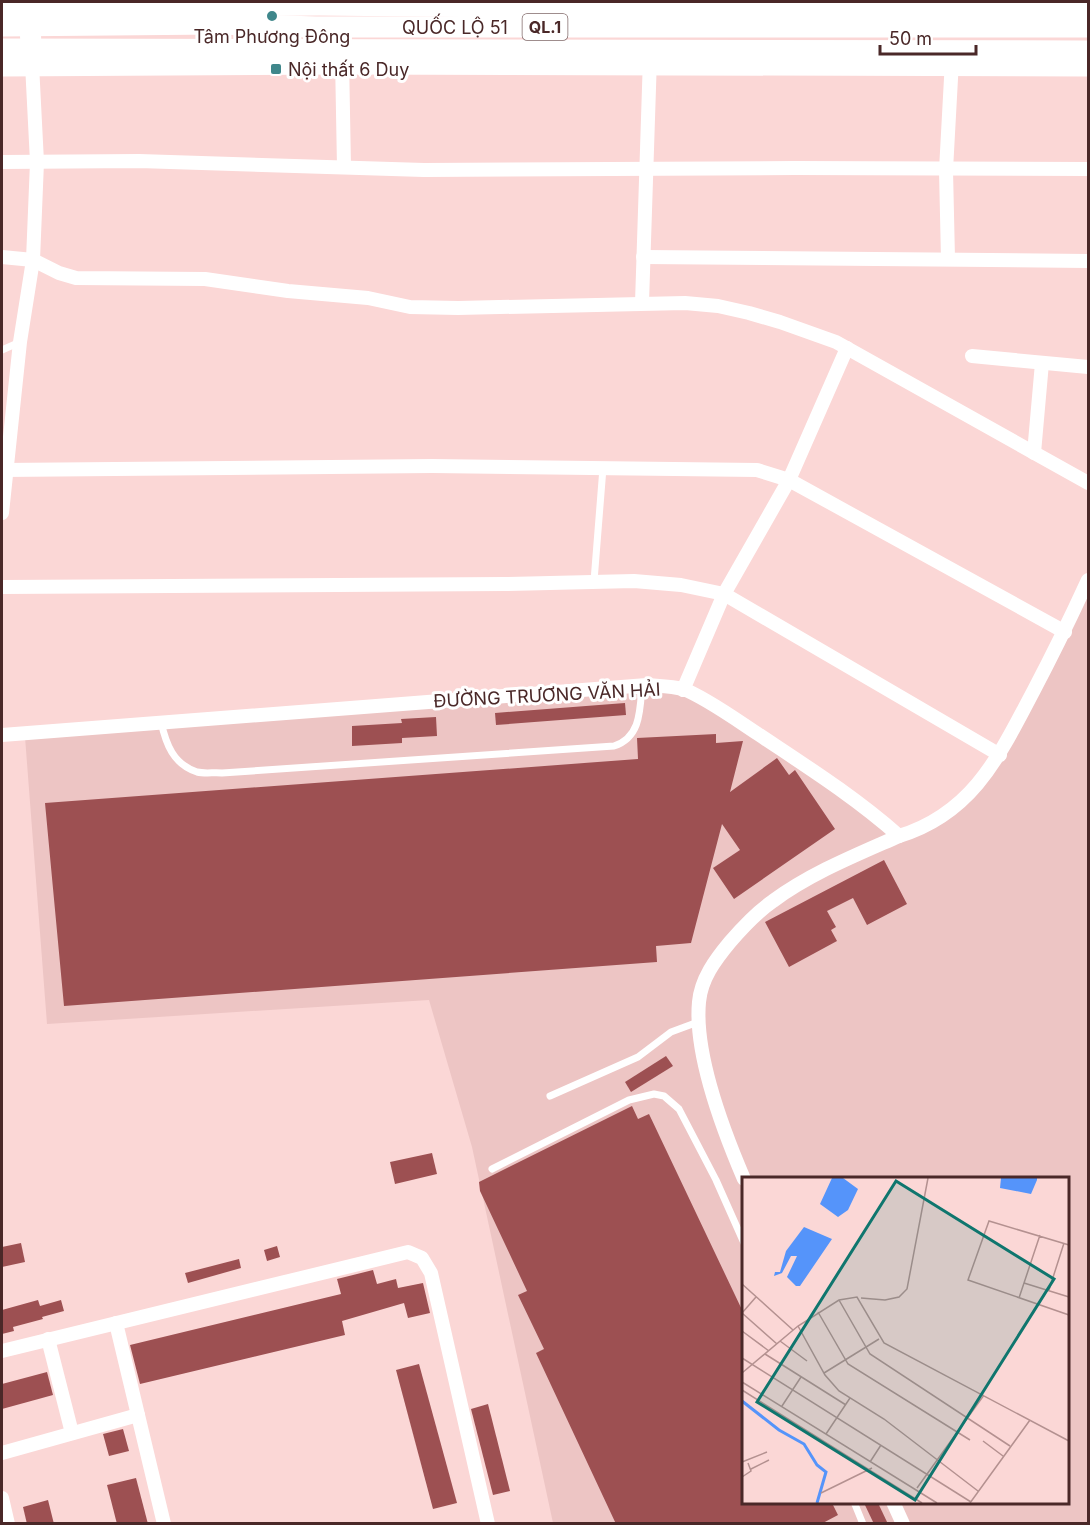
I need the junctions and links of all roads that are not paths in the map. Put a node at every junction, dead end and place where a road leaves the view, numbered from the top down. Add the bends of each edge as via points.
1 (320, 3) edge
2 (150, 4) edge
3 (2, 8) edge
4 (220, 11) edge
5 (1089, 13) edge
6 (30, 16) junction
7 (756, 18) junction
8 (2, 26) edge
9 (316, 27) junction
10 (1089, 27) edge
11 (2, 49) edge
12 (1089, 51) edge
13 (32, 56) junction
14 (342, 56) junction
15 (650, 58) junction
16 (952, 58) junction
17 (2, 66) edge
18 (1089, 66) edge
19 (2, 162) edge
20 (37, 162) junction
21 (344, 167) junction
22 (645, 169) junction
23 (946, 170) junction
24 (1089, 170) edge
25 (2, 257) edge
26 (643, 257) junction
27 (948, 259) junction
28 (33, 260) junction
29 (1089, 261) edge
30 (642, 303) junction
31 (20, 342) junction
32 (847, 348) junction
33 (2, 349) edge
34 (972, 356) dead end
35 (1042, 363) junction
36 (1089, 367) edge
37 (1034, 453) junction
38 (603, 468) junction
39 (3, 470) edge
40 (789, 480) junction
41 (1089, 483) edge
42 (2, 513) edge
43 (1089, 580) edge
44 (594, 581) junction
45 (2, 586) edge
46 (724, 594) junction
47 (1065, 632) junction
48 (642, 685) junction
49 (683, 690) junction
50 (161, 722) junction
51 (2, 735) edge
52 (1000, 755) junction
53 (899, 836) junction
54 (698, 1022) junction
55 (550, 1096) dead end
56 (492, 1169) dead end
57 (743, 1177) edge
58 (742, 1238) edge
59 (116, 1323) junction
60 (48, 1339) junction
61 (2, 1351) edge
62 (138, 1415) junction
63 (72, 1433) junction
64 (2, 1453) edge
65 (2, 1498) edge
66 (854, 1504) edge
67 (893, 1504) edge
68 (8, 1524) edge
69 (164, 1524) edge
70 (488, 1524) edge
71 (863, 1524) edge
72 (903, 1524) edge

1 - 4 main road, QUỐC LỘ 51 / QL.1
1 - 7 main road, QUỐC LỘ 51 / QL.1
1 - 9 street
2 - 4 main road, QUỐC LỘ 51 / QL.1
2 - 6 main road, QUỐC LỘ 51 / QL.1
3 - 6 main road, QUỐC LỘ 51 / QL.1
4 - 6 main road, QUỐC LỘ 51 / QL.1
4 - 9 main road, QUỐC LỘ 51 / QL.1
5 - 7 main road, QUỐC LỘ 51 / QL.1
6 - 8 main road, QUỐC LỘ 51 / QL.1
6 - 13 main road
7 - 9 main road, QUỐC LỘ 51 / QL.1
7 - 10 main road, QUỐC LỘ 51 / QL.1
11 - 13 main road, QUỐC LỘ 51 / QL.1
12 - 16 main road, QUỐC LỘ 51 / QL.1
13 - 14 main road, QUỐC LỘ 51 / QL.1
13 - 17 main road, QUỐC LỘ 51 / QL.1
13 - 20 street
14 - 15 main road, QUỐC LỘ 51 / QL.1
14 - 21 street
15 - 16 main road, QUỐC LỘ 51 / QL.1
15 - 22 street
16 - 18 main road, QUỐC LỘ 51 / QL.1
16 - 23 street
19 - 20 street
20 - 21 street
20 - 28 street
21 - 22 street
22 - 23 street
22 - 26 street
23 - 24 street
23 - 27 street
25 - 28 street
26 - 27 street
26 - 30 street
27 - 29 street
28 - 30 street via 76,278 205,279 368,298 410,307
28 - 31 street
30 - 32 street via 718,306 780,321
31 - 33 lane
31 - 39 street
32 - 37 street
32 - 40 street
34 - 35 street
35 - 36 street
35 - 37 street
37 - 41 street
38 - 39 street
38 - 40 street via 744,470
38 - 44 lane
39 - 42 street
40 - 46 street
40 - 47 street
43 - 47 street
44 - 45 street
44 - 46 street via 665,583
46 - 49 street
46 - 52 street
47 - 52 street
48 - 49 street, ĐƯỜNG TRƯƠNG VĂN HẢI
48 - 50 street, ĐƯỜNG TRƯƠNG VĂN HẢI
48 - 50 lane via 636,729 626,741 614,746 198,772 174,756 166,745
49 - 53 street, ĐƯỜNG TRƯƠNG VĂN HẢI via 725,712 837,787
50 - 51 street, ĐƯỜNG TRƯƠNG VĂN HẢI
52 - 53 street via 965,799 921,829
53 - 54 street via 843,861 771,902 716,959 705,978
54 - 55 lane via 671,1032 638,1058
54 - 57 street via 708,1081
56 - 58 lane via 629,1100 654,1094 664,1096 679,1109
59 - 60 street
59 - 62 street
59 - 70 street via 408,1252 422,1258 431,1273
60 - 61 street
60 - 63 street
62 - 63 street
62 - 69 street
63 - 64 street
65 - 68 street
66 - 71 lane
67 - 72 street

